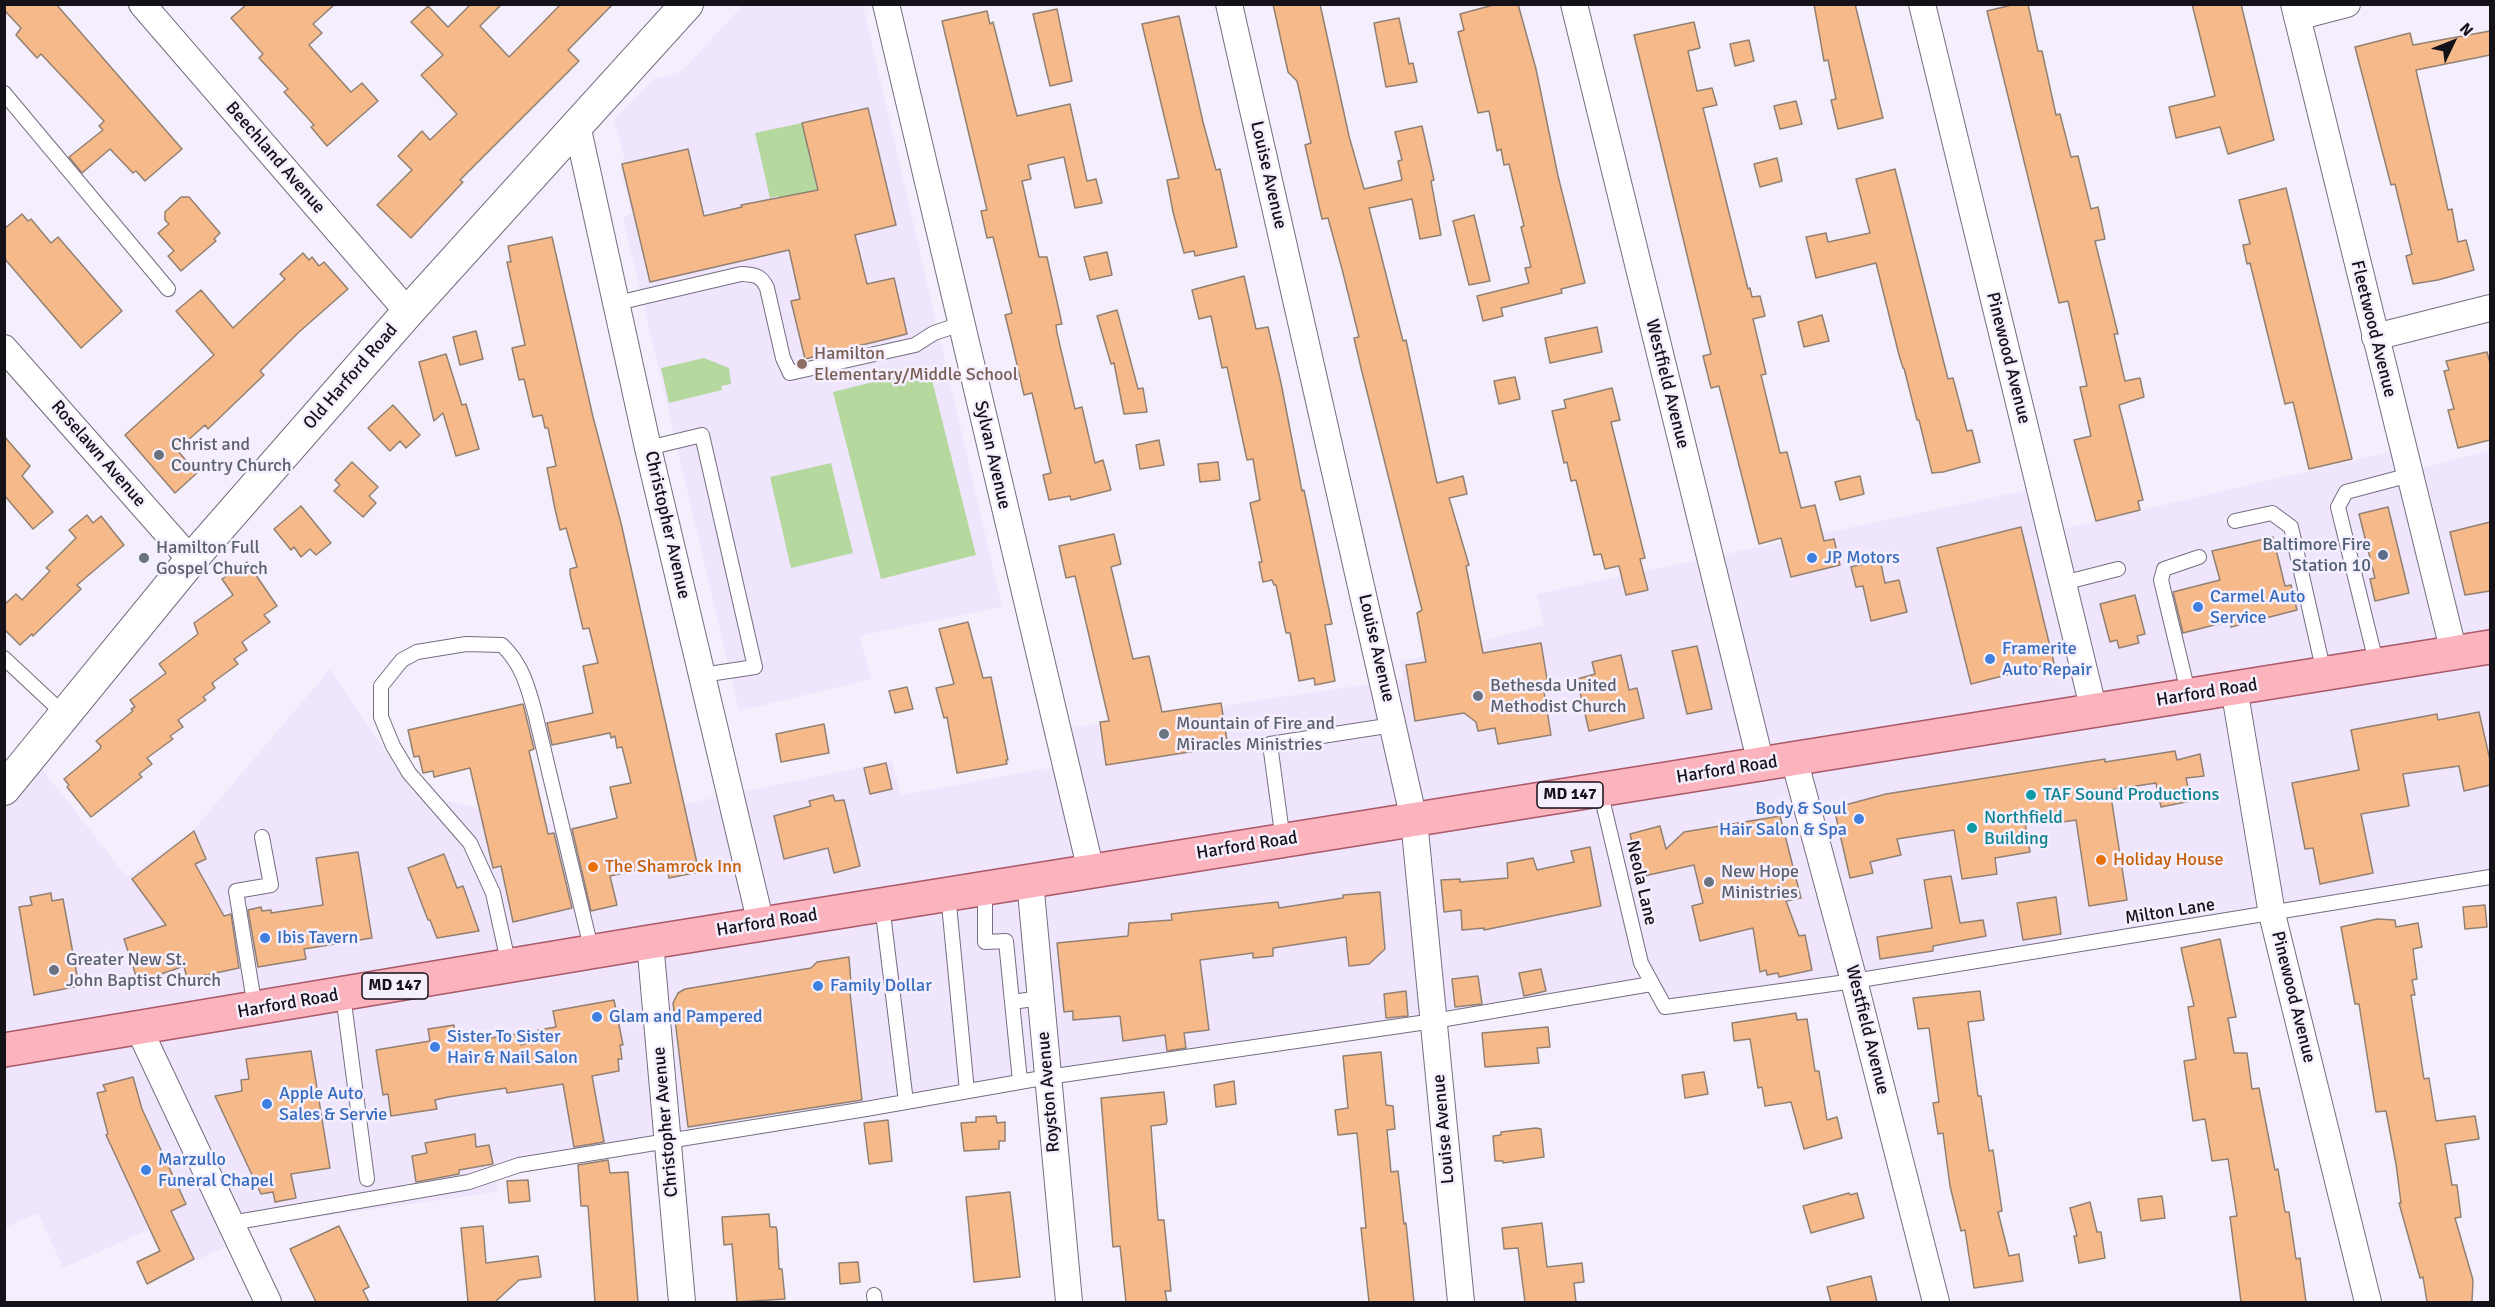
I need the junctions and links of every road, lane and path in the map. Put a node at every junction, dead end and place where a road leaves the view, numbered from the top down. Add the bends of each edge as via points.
1 (142, 4) edge
2 (886, 4) edge
3 (1228, 4) edge
4 (1574, 4) edge
5 (1923, 4) edge
6 (2347, 4) edge
7 (678, 8) edge
8 (2295, 11) edge
9 (4, 93) edge
10 (577, 125) junction
11 (168, 289) dead end
12 (616, 303) junction
13 (2490, 309) edge
14 (408, 312) junction
15 (961, 324) junction
16 (2375, 337) junction
17 (4, 348) edge
18 (648, 447) junction
19 (2410, 475) junction
20 (2235, 521) dead end
21 (2199, 557) dead end
22 (191, 560) junction
23 (2118, 569) dead end
24 (2063, 583) junction
25 (2490, 647) edge
26 (2454, 653) junction
27 (4, 658) edge
28 (2377, 666) junction
29 (2324, 674) junction
30 (702, 675) junction
31 (2234, 688) junction
32 (2189, 696) junction
33 (2094, 711) junction
34 (65, 715) junction
35 (1393, 724) junction
36 (1794, 759) junction
37 (1761, 764) junction
38 (4, 789) edge
39 (1600, 790) junction
40 (1414, 820) junction
41 (262, 837) dead end
42 (1283, 840) junction
43 (1090, 872) junction
44 (2490, 877) edge
45 (1029, 881) junction
46 (985, 888) junction
47 (948, 894) junction
48 (882, 905) junction
49 (2272, 914) junction
50 (761, 924) junction
51 (650, 942) junction
52 (592, 952) junction
53 (509, 966) junction
54 (1854, 981) junction
55 (1651, 984) junction
56 (343, 995) junction
57 (1041, 998) junction
58 (1012, 1002) junction
59 (255, 1010) junction
60 (1434, 1021) junction
61 (139, 1029) junction
62 (4, 1050) edge
63 (1048, 1077) junction
64 (1020, 1082) junction
65 (967, 1091) junction
66 (906, 1102) junction
67 (667, 1142) junction
68 (367, 1179) dead end
69 (231, 1223) junction
70 (268, 1302) edge
71 (682, 1302) edge
72 (1070, 1302) edge
73 (1461, 1302) edge
74 (1936, 1302) edge
75 (2368, 1302) edge

1 - 14 street, Beechland Avenue
2 - 15 street, Sylvan Avenue
3 - 35 street, Louise Avenue
4 - 37 street, Westfield Avenue
5 - 24 street, Pinewood Avenue
6 - 8 street
7 - 10 street, Old Harford Road
8 - 16 street, Fleetwood Avenue
9 - 11 lane
10 - 12 street, Christopher Avenue
10 - 14 street, Old Harford Road
12 - 15 lane via 741,274 756,274 768,288 783,358 790,373 915,345 934,333
12 - 18 street, Christopher Avenue
13 - 16 street
14 - 22 street, Old Harford Road
15 - 43 street, Sylvan Avenue
16 - 19 street, Fleetwood Avenue
17 - 22 street, Roselawn Avenue
18 - 30 street, Christopher Avenue
18 - 30 lane via 702,435 755,668
19 - 26 street, Fleetwood Avenue
19 - 28 lane via 2346,492 2338,507
20 - 29 lane via 2272,513 2290,527
21 - 32 lane via 2164,569 2161,580
22 - 34 street, Old Harford Road
23 - 24 lane
24 - 33 street, Pinewood Avenue
25 - 26 main road, Harford Road / MD 147
26 - 28 main road, Harford Road / MD 147
27 - 34 lane
28 - 29 main road, Harford Road / MD 147
29 - 31 main road, Harford Road / MD 147
30 - 50 street, Christopher Avenue
31 - 32 main road, Harford Road / MD 147
31 - 49 street, Pinewood Avenue
32 - 33 main road, Harford Road / MD 147
33 - 36 main road, Harford Road / MD 147
34 - 38 street, Old Harford Road
35 - 40 street, Louise Avenue
35 - 42 lane via 1270,744
36 - 37 main road, Harford Road / MD 147
36 - 54 street, Westfield Avenue
37 - 39 main road, Harford Road / MD 147
39 - 40 main road, Harford Road / MD 147
39 - 55 lane, Neola Lane via 1641,963
40 - 42 main road, Harford Road / MD 147
40 - 60 street, Louise Avenue
41 - 59 lane via 271,885 236,891
42 - 43 main road, Harford Road / MD 147
43 - 45 main road, Harford Road / MD 147
44 - 49 lane, Milton Lane
45 - 46 main road, Harford Road / MD 147
45 - 57 street, Royston Avenue
46 - 47 main road, Harford Road / MD 147
46 - 58 lane via 985,942 1006,941
47 - 48 main road, Harford Road / MD 147
47 - 65 lane
48 - 50 main road, Harford Road / MD 147
48 - 66 lane
49 - 54 lane, Milton Lane
49 - 75 street, Pinewood Avenue
50 - 51 main road, Harford Road / MD 147
51 - 52 main road, Harford Road / MD 147
51 - 67 street, Christopher Avenue
52 - 53 main road, Harford Road / MD 147
52 - 53 lane via 535,713 520,667 502,645 466,644 417,652 402,660 381,686 381,717 409,773 470,843 493,893
53 - 56 main road, Harford Road / MD 147
54 - 55 lane, Neola Lane via 1665,1007
54 - 74 street, Westfield Avenue
55 - 60 lane
56 - 59 main road, Harford Road / MD 147
56 - 68 lane
57 - 58 lane
57 - 63 street, Royston Avenue
58 - 64 lane
59 - 61 main road, Harford Road / MD 147
60 - 63 lane
60 - 73 street, Louise Avenue
61 - 62 main road, Harford Road / MD 147
61 - 69 street
63 - 64 lane
63 - 72 street, Royston Avenue
64 - 65 lane
65 - 66 lane
66 - 67 lane
67 - 69 lane via 519,1165 469,1182
67 - 71 street, Christopher Avenue
69 - 70 street

